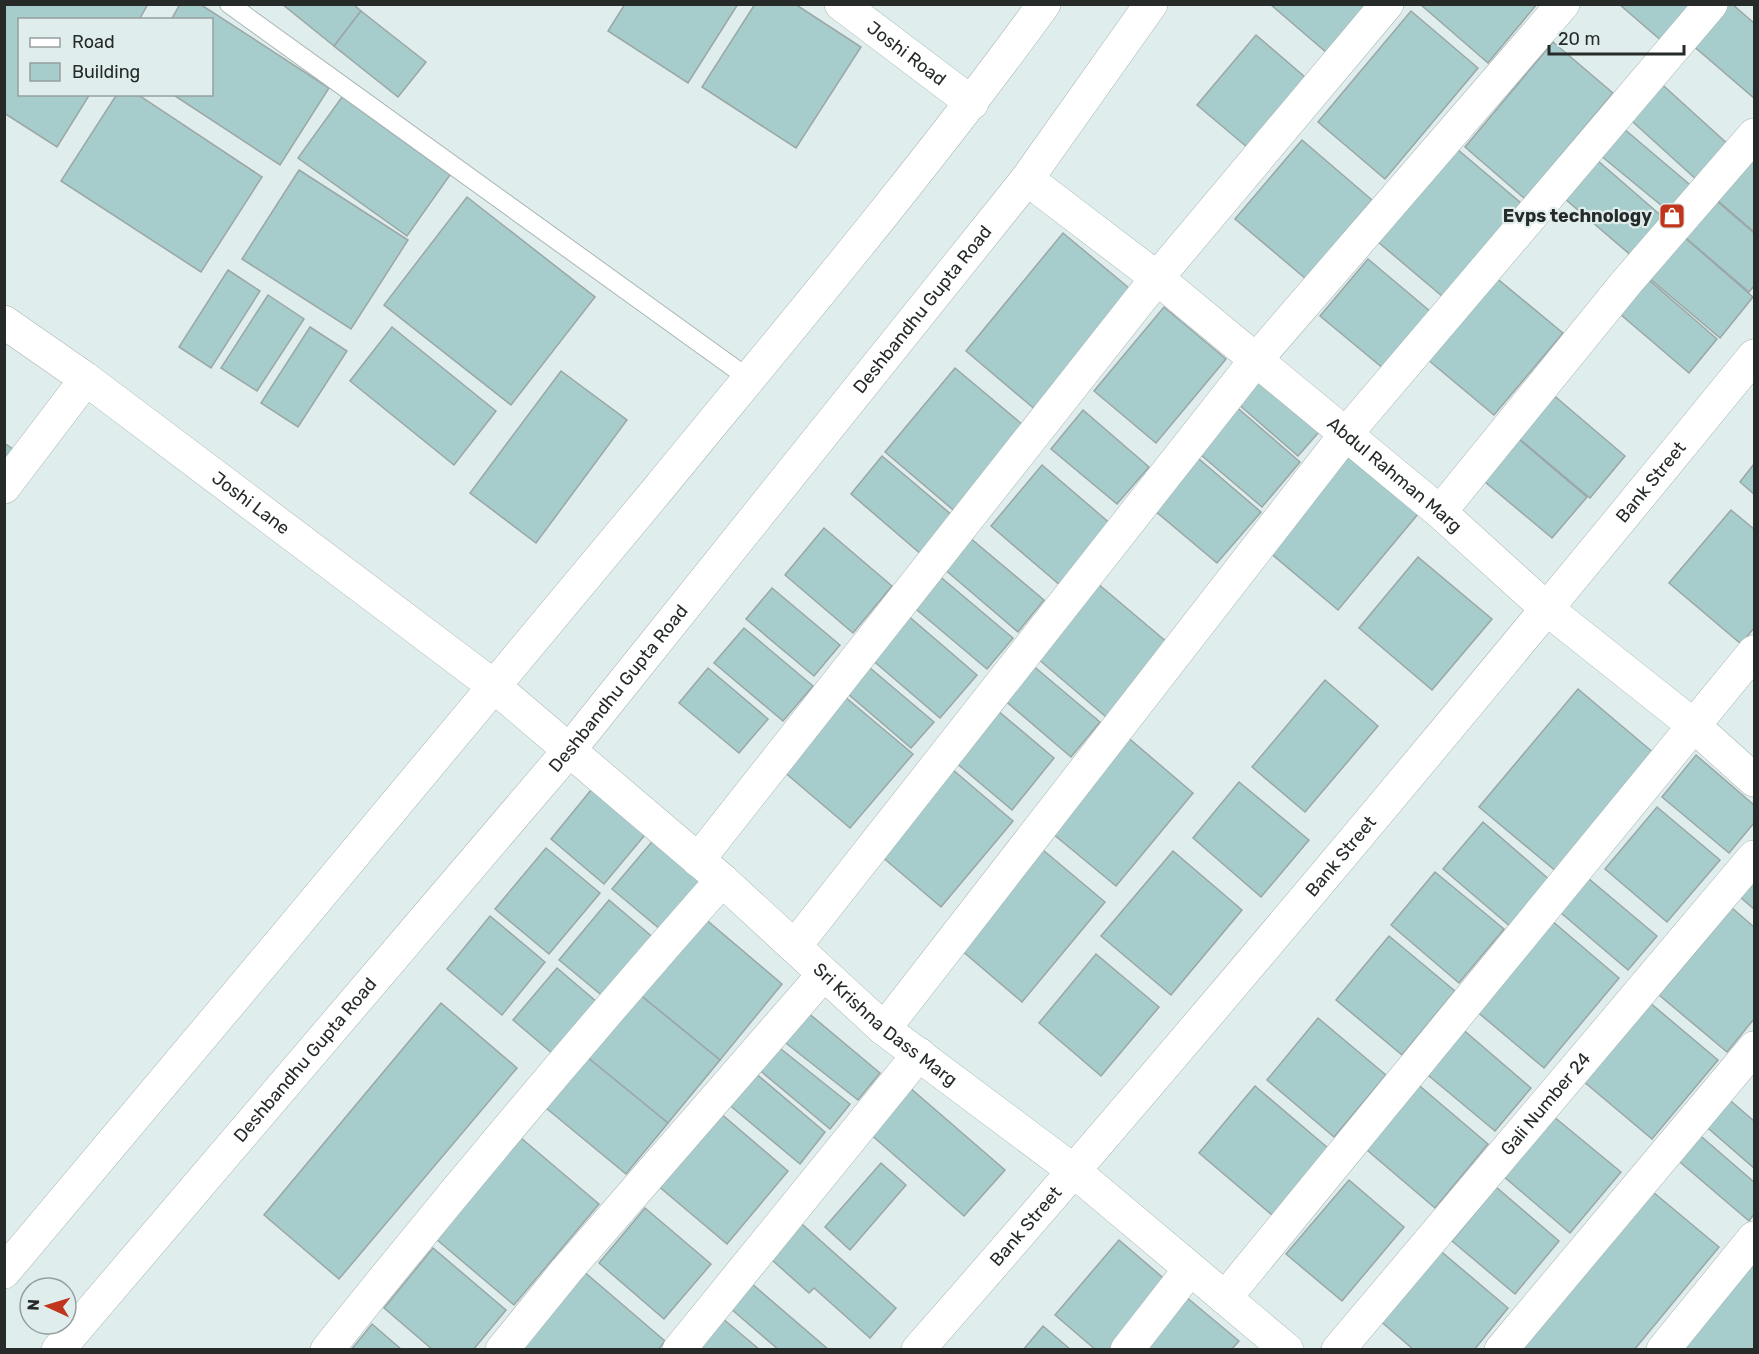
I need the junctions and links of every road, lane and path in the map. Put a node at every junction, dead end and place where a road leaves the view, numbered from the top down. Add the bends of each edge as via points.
1 (230, 4) edge
2 (841, 4) edge
3 (1044, 4) edge
4 (1151, 4) edge
5 (1387, 4) edge
6 (1563, 4) edge
7 (1711, 4) edge
8 (972, 103) junction
9 (1755, 135) edge
10 (1027, 179) junction
11 (1157, 278) junction
12 (4, 322) edge
13 (1755, 356) edge
14 (1255, 362) junction
15 (748, 378) junction
16 (86, 379) junction
17 (1345, 435) junction
18 (4, 487) edge
19 (1440, 512) junction
20 (1547, 609) junction
21 (1755, 652) edge
22 (495, 687) junction
23 (1693, 725) junction
24 (571, 748) junction
25 (1755, 780) edge
26 (1755, 857) edge
27 (710, 870) junction
28 (795, 946) junction
29 (823, 975) junction
30 (884, 1029) junction
31 (1755, 1048) edge
32 (919, 1054) junction
33 (1074, 1171) junction
34 (1755, 1238) edge
35 (1190, 1269) junction
36 (4, 1272) edge
37 (1225, 1298) junction
38 (1274, 1346) edge
39 (58, 1350) edge
40 (327, 1350) edge
41 (502, 1350) edge
42 (679, 1350) edge
43 (918, 1350) edge
44 (1126, 1350) edge
45 (1338, 1350) edge
46 (1501, 1350) edge
47 (1663, 1350) edge

1 - 15 lane
2 - 8 street, Joshi Road
3 - 8 street
4 - 10 street, Deshbandhu Gupta Road
5 - 11 street
6 - 14 street
7 - 17 street
8 - 15 street
9 - 19 street via 1626,282
10 - 11 street, Abdul Rahman Marg
10 - 24 street, Deshbandhu Gupta Road
11 - 14 street, Abdul Rahman Marg
11 - 27 street
12 - 16 street, Joshi Lane
13 - 20 street, Bank Street
14 - 17 street, Abdul Rahman Marg
14 - 28 street
15 - 22 street
16 - 18 street
16 - 22 street, Joshi Lane
17 - 19 street, Abdul Rahman Marg
17 - 30 street
19 - 20 street, Abdul Rahman Marg
20 - 23 street, Abdul Rahman Marg
20 - 33 street, Bank Street
21 - 23 street
22 - 24 street, Sri Krishna Dass Marg
22 - 36 street
23 - 25 street, Abdul Rahman Marg
23 - 37 street
24 - 27 street, Sri Krishna Dass Marg
24 - 39 street, Deshbandhu Gupta Road
26 - 45 street, Gali Number 24
27 - 28 street, Sri Krishna Dass Marg
27 - 40 street via 603,1016
28 - 29 street, Sri Krishna Dass Marg
29 - 30 street, Sri Krishna Dass Marg
29 - 41 street
30 - 32 street, Sri Krishna Dass Marg
31 - 46 street
32 - 33 street, Sri Krishna Dass Marg
32 - 42 street
33 - 35 street, Sri Krishna Dass Marg
33 - 43 street, Bank Street
34 - 47 street
35 - 37 street, Sri Krishna Dass Marg
35 - 44 street
37 - 38 street, Sri Krishna Dass Marg

